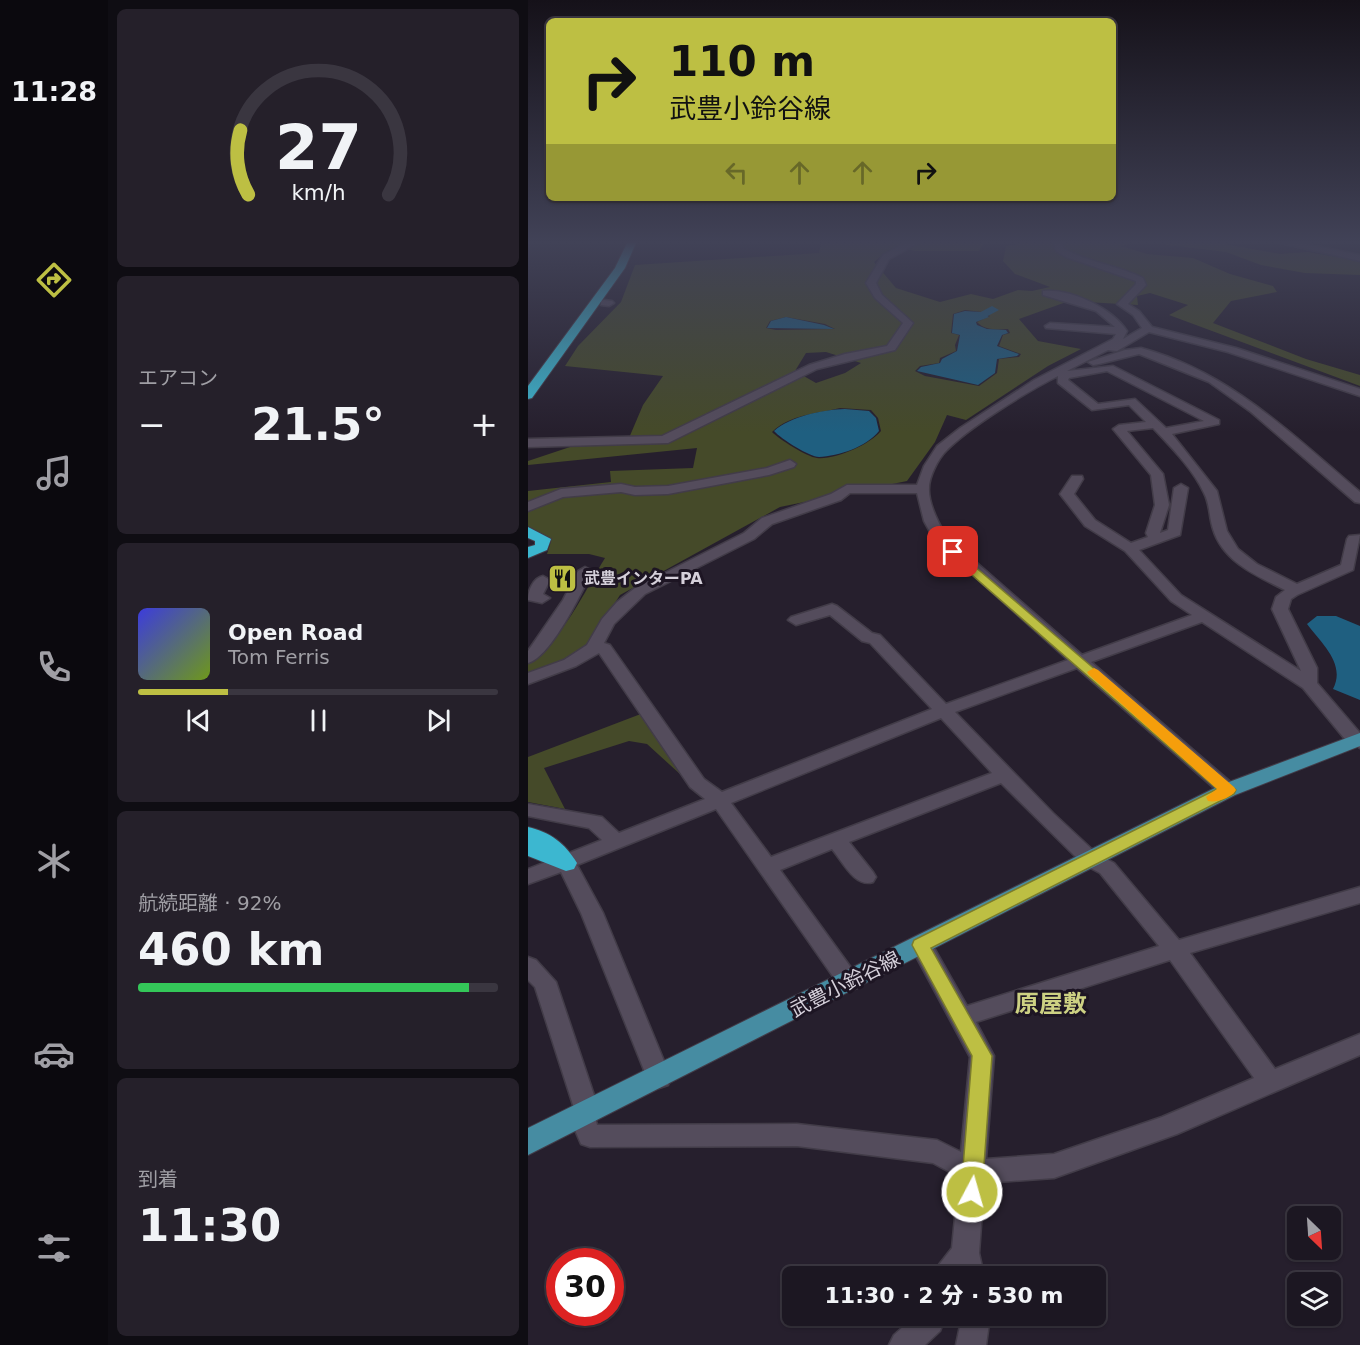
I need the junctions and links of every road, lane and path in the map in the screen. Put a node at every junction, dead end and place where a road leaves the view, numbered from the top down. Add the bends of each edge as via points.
1 (584, 306) edge
2 (591, 306) edge
3 (889, 306) edge
4 (1077, 306) edge
5 (1090, 306) edge
6 (1125, 306) edge
7 (1050, 326) dead end
8 (1148, 329) junction
9 (1116, 330) junction
10 (1077, 359) junction
11 (1092, 362) junction
12 (534, 379) edge
13 (1017, 393) junction
14 (1360, 393) edge
15 (528, 395) edge
16 (1036, 398) dead end
17 (528, 407) edge
18 (1161, 428) junction
19 (528, 443) edge
20 (790, 464) dead end
21 (1077, 479) dead end
22 (842, 486) dead end
23 (913, 488) junction
24 (1181, 488) dead end
25 (1360, 499) edge
26 (528, 507) edge
27 (528, 532) edge
28 (1156, 539) junction
29 (1360, 539) edge
30 (1130, 548) junction
31 (528, 553) edge
32 (585, 571) dead end
33 (543, 580) dead end
34 (1295, 589) junction
35 (542, 598) dead end
36 (1203, 616) junction
37 (796, 620) dead end
38 (593, 648) junction
39 (528, 658) edge
40 (1080, 661) junction
41 (528, 679) edge
42 (1309, 684) junction
43 (945, 710) junction
44 (1359, 740) edge
45 (1006, 774) junction
46 (1228, 790) junction
47 (719, 800) junction
48 (528, 810) edge
49 (528, 834) edge
50 (836, 840) junction
51 (615, 841) junction
52 (528, 848) edge
53 (1090, 859) junction
54 (566, 862) junction
55 (766, 867) junction
56 (528, 877) edge
57 (866, 877) dead end
58 (1360, 895) edge
59 (921, 945) junction
60 (1176, 951) junction
61 (528, 966) edge
62 (849, 982) junction
63 (963, 1017) junction
64 (1360, 1044) edge
65 (659, 1078) junction
66 (1271, 1083) junction
67 (584, 1115) junction
68 (528, 1142) edge
69 (974, 1172) junction
70 (968, 1265) edge
71 (925, 1326) edge
72 (974, 1326) edge
73 (904, 1345) edge
74 (971, 1345) edge

1 - 12 highway
2 - 12 highway
3 - 19 street via 908,323 891,348 813,367 664,440
4 - 9 street via 1098,314
5 - 9 street via 1116,319
6 - 8 street
7 - 9 street
8 - 11 street
8 - 14 street via 1232,350
9 - 10 street via 1117,341
9 - 13 street via 1100,345 1051,369
10 - 11 street
10 - 13 street
11 - 25 street via 1141,351 1214,380
12 - 15 highway
12 - 17 highway via 542,381
13 - 16 street
13 - 23 street via 941,449
18 - 18 street via 1215,422 1109,368 1064,375 1062,381 1096,408 1131,401
18 - 28 street via 1119,429 1157,474 1162,505 1153,533
18 - 34 street via 1212,495 1221,534 1234,553 1247,566
20 - 26 street via 668,490 621,488 561,493
21 - 30 street via 1068,494 1086,519
22 - 23 street
23 - 38 street via 847,489 836,497 767,521 748,536 640,591 608,622
23 - 40 street via 943,542
24 - 28 street via 1175,532
27 - 31 highway via 543,539 542,547
28 - 30 street
29 - 34 street via 1354,539 1348,567 1335,576
30 - 36 street via 1176,597
32 - 39 street via 571,600
33 - 35 street via 533,597
34 - 42 street via 1284,597 1280,609 1309,668
36 - 40 street
36 - 42 street
37 - 43 street via 832,609 868,638 874,638
38 - 41 street via 570,663
38 - 47 street via 604,648 697,783
40 - 43 street
40 - 46 street
42 - 44 street
43 - 45 street
43 - 47 street
44 - 46 main road, 武豊小鈴谷線
45 - 50 street
45 - 53 street
46 - 53 main road, 武豊小鈴谷線
47 - 51 street
47 - 55 street
48 - 51 street via 595,822
49 - 54 highway via 555,847
50 - 55 street
50 - 57 street
51 - 54 street
52 - 54 highway
53 - 59 main road, 武豊小鈴谷線
53 - 60 street via 1107,868
54 - 56 street
54 - 65 street via 592,913
55 - 62 street
58 - 60 street
59 - 62 main road, 武豊小鈴谷線
59 - 63 street
60 - 63 street
60 - 66 street
61 - 67 street via 544,982
62 - 65 main road, 武豊小鈴谷線
63 - 69 street via 982,1056
64 - 66 street
65 - 67 main road, 武豊小鈴谷線
66 - 69 street via 1168,1126 1054,1166
67 - 68 main road, 武豊小鈴谷線
67 - 69 street via 590,1136 797,1135 937,1152
69 - 70 street
71 - 73 street
72 - 74 street

